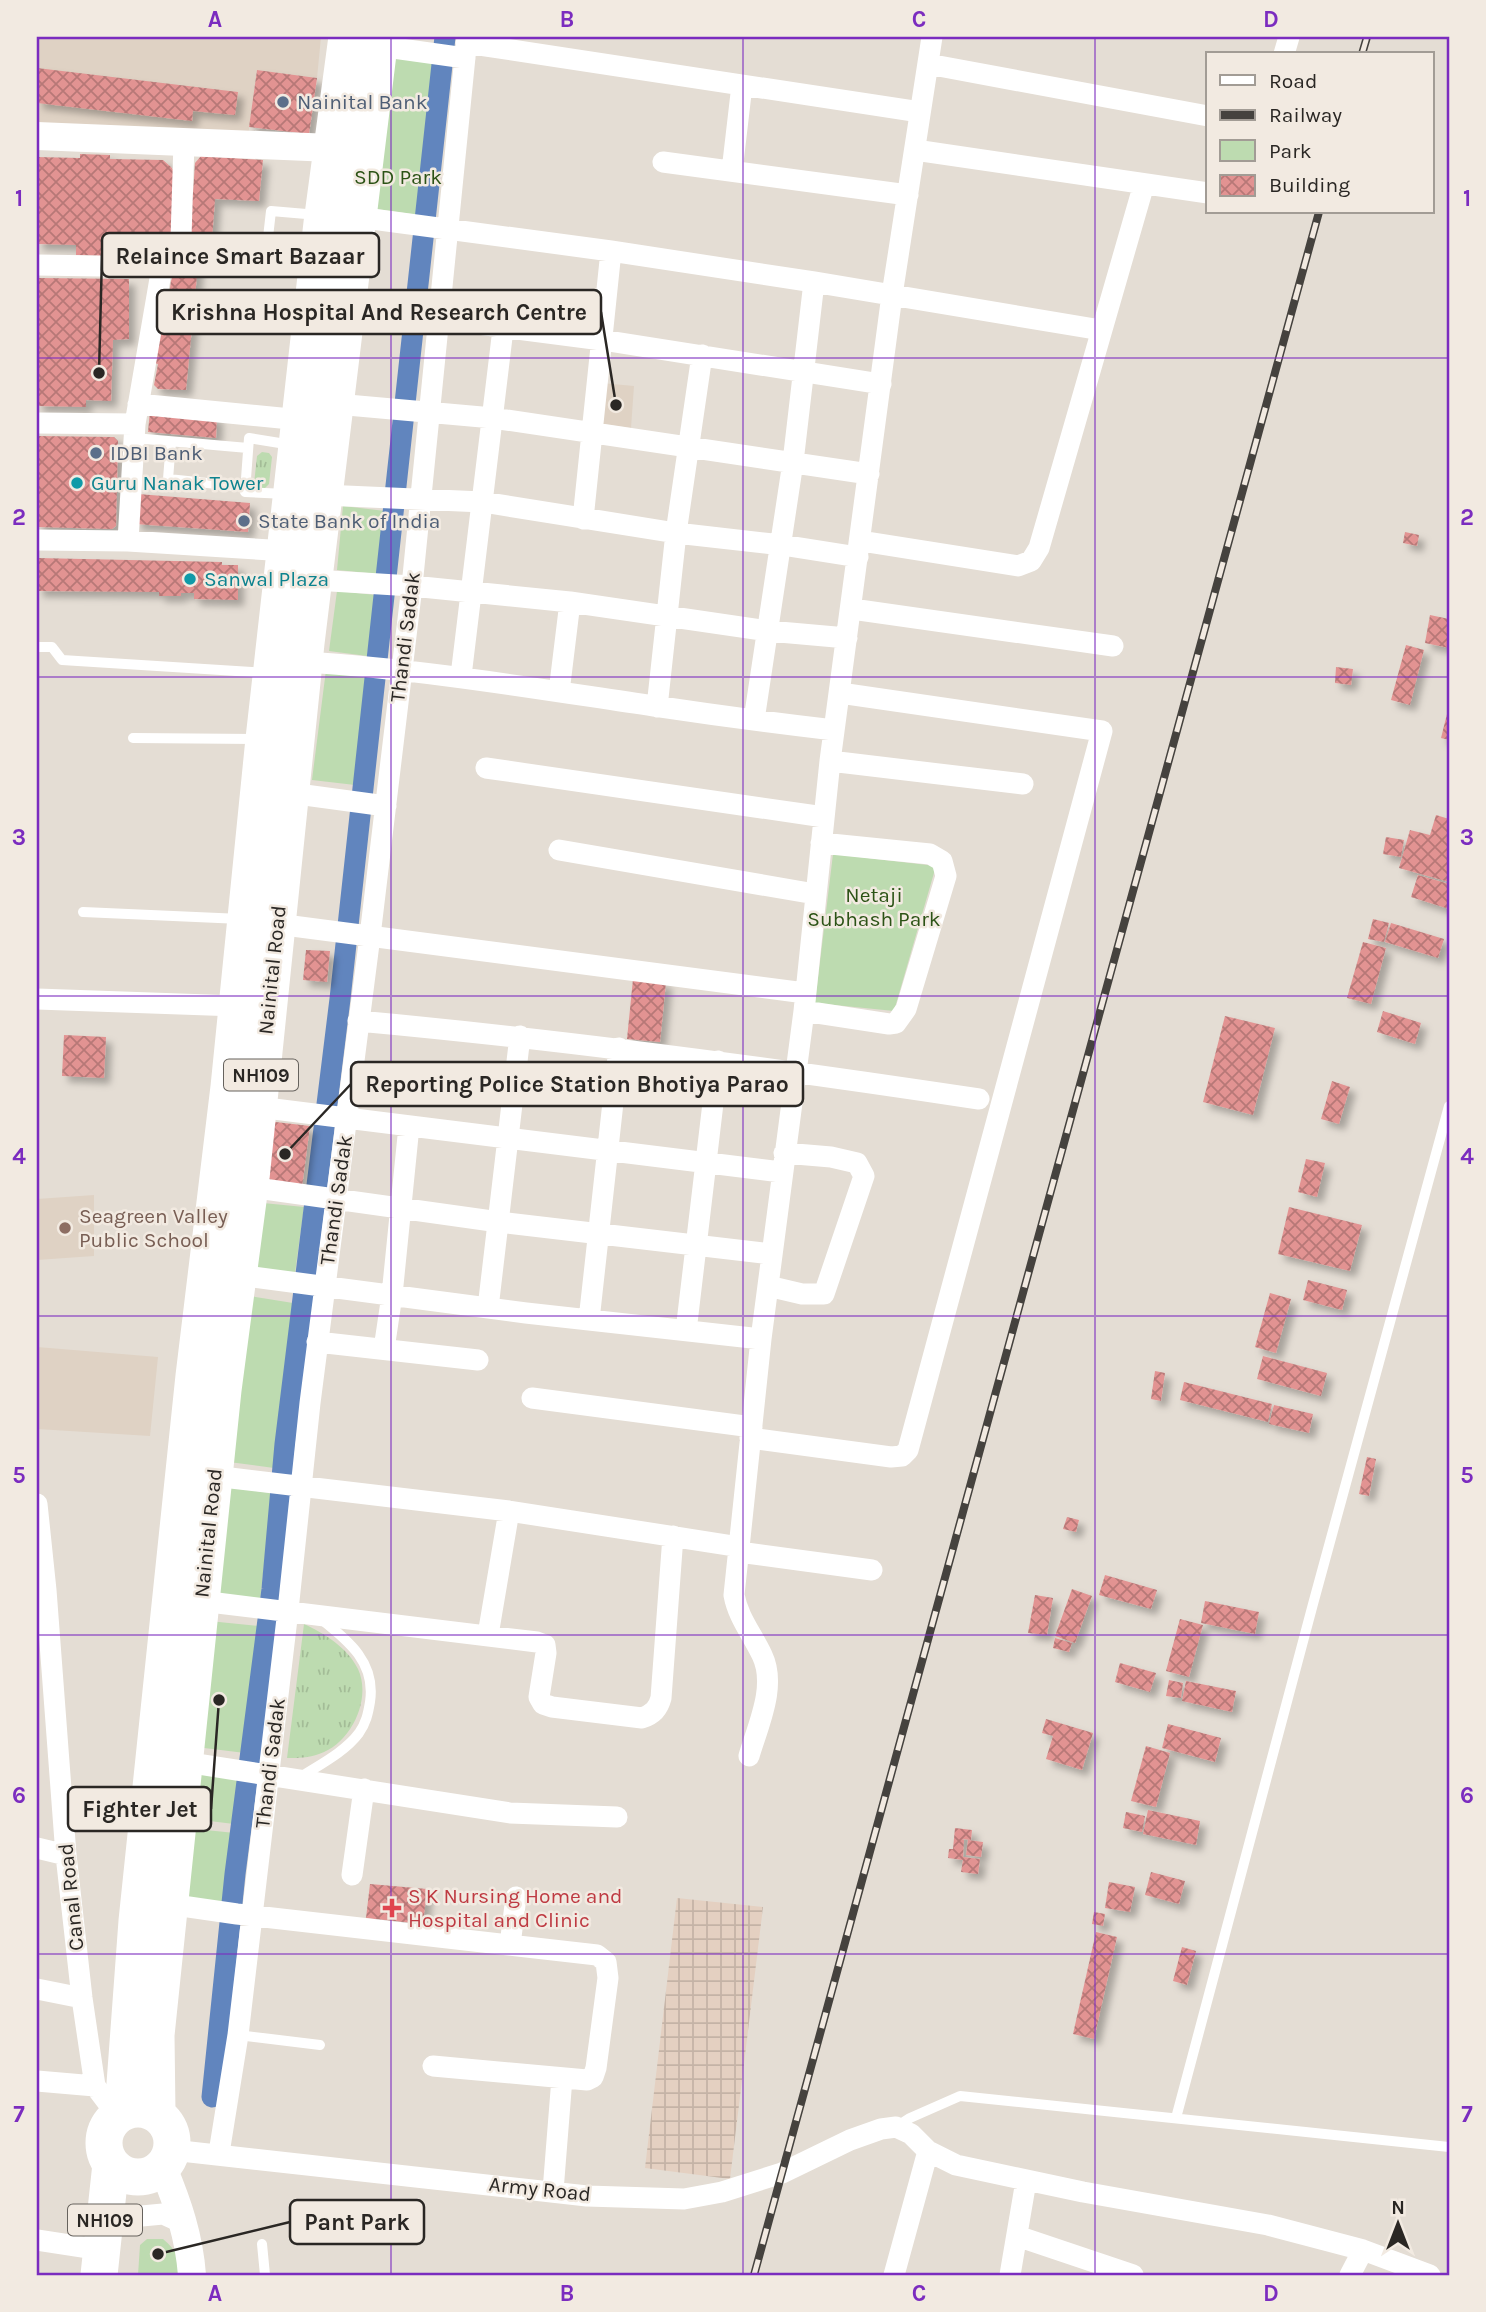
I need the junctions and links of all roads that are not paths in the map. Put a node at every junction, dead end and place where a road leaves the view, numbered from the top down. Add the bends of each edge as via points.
1 (932, 37) edge
2 (369, 40) edge
3 (457, 49) edge
4 (928, 64) junction
5 (742, 85) junction
6 (920, 112) junction
7 (1206, 116) edge
8 (37, 136) edge
9 (184, 142) junction
10 (332, 148) junction
11 (915, 150) junction
12 (663, 162) dead end
13 (732, 171) junction
14 (1144, 184) junction
15 (1206, 193) edge
16 (908, 195) junction
17 (340, 216) junction
18 (432, 228) junction
19 (611, 251) junction
20 (318, 253) junction
21 (37, 265) edge
22 (162, 267) junction
23 (814, 282) junction
24 (892, 295) junction
25 (329, 310) junction
26 (423, 317) junction
27 (503, 329) junction
28 (1101, 330) junction
29 (602, 340) junction
30 (702, 355) junction
31 (803, 373) junction
32 (881, 384) junction
33 (336, 404) junction
34 (412, 409) junction
35 (136, 416) junction
36 (493, 418) junction
37 (37, 423) edge
38 (289, 427) junction
39 (592, 432) junction
40 (171, 442) junction
41 (689, 446) junction
42 (248, 449) junction
43 (793, 462) junction
44 (869, 474) junction
45 (246, 487) junction
46 (308, 494) junction
47 (402, 499) junction
48 (483, 502) junction
49 (583, 519) junction
50 (676, 533) junction
51 (37, 540) edge
52 (128, 541) junction
53 (782, 545) junction
54 (860, 549) junction
55 (286, 551) junction
56 (315, 579) junction
57 (394, 585) junction
58 (471, 592) junction
59 (570, 602) junction
60 (852, 609) junction
61 (665, 617) junction
62 (768, 631) junction
63 (847, 638) junction
64 (1113, 646) dead end
65 (37, 647) edge
66 (288, 668) junction
67 (384, 668) junction
68 (461, 676) junction
69 (559, 692) junction
70 (840, 693) junction
71 (657, 707) junction
72 (754, 720) junction
73 (834, 730) junction
74 (133, 738) dead end
75 (264, 739) junction
76 (830, 761) junction
77 (486, 768) dead end
78 (1023, 784) dead end
79 (290, 793) junction
80 (370, 803) junction
81 (824, 817) junction
82 (821, 844) junction
83 (559, 850) dead end
84 (815, 894) junction
85 (83, 912) dead end
86 (262, 922) junction
87 (356, 934) junction
88 (37, 999) edge
89 (804, 1002) junction
90 (237, 1006) junction
91 (358, 1021) junction
92 (520, 1036) junction
93 (619, 1048) junction
94 (718, 1061) junction
95 (795, 1072) junction
96 (979, 1100) dead end
97 (242, 1106) junction
98 (1449, 1106) edge
99 (333, 1117) junction
100 (409, 1126) junction
101 (508, 1137) junction
102 (607, 1149) junction
103 (707, 1162) junction
104 (783, 1162) junction
105 (250, 1187) junction
106 (324, 1199) junction
107 (400, 1209) junction
108 (499, 1222) junction
109 (598, 1235) junction
110 (696, 1246) junction
111 (772, 1255) junction
112 (238, 1275) junction
113 (311, 1285) junction
114 (768, 1286) junction
115 (392, 1295) junction
116 (488, 1308) junction
117 (589, 1320) junction
118 (685, 1331) junction
119 (761, 1339) junction
120 (317, 1342) junction
121 (384, 1349) junction
122 (478, 1360) dead end
123 (531, 1398) dead end
124 (751, 1432) junction
125 (214, 1476) junction
126 (289, 1485) junction
127 (37, 1504) edge
128 (509, 1511) junction
129 (673, 1536) junction
130 (740, 1549) junction
131 (872, 1570) dead end
132 (41, 1589) edge
133 (201, 1601) junction
134 (276, 1609) junction
135 (316, 1615) junction
136 (488, 1635) junction
137 (749, 1756) dead end
138 (170, 1760) junction
139 (255, 1772) junction
140 (298, 1779) junction
141 (364, 1789) junction
142 (617, 1817) dead end
143 (37, 1848) edge
144 (66, 1854) junction
145 (352, 1875) dead end
146 (516, 1897) dead end
147 (168, 1904) junction
148 (238, 1914) junction
149 (510, 1945) junction
150 (37, 1989) edge
151 (82, 1998) junction
152 (238, 2035) junction
153 (320, 2045) dead end
154 (433, 2066) dead end
155 (562, 2078) junction
156 (37, 2081) edge
157 (95, 2086) junction
158 (132, 2113) junction
159 (1176, 2119) junction
160 (896, 2127) junction
161 (1449, 2147) edge
162 (928, 2151) junction
163 (219, 2153) junction
164 (146, 2165) junction
165 (1026, 2181) junction
166 (554, 2191) junction
167 (131, 2217) junction
168 (185, 2224) junction
169 (1017, 2236) junction
170 (37, 2240) edge
171 (262, 2244) dead end
172 (1363, 2250) junction
173 (108, 2267) edge
174 (192, 2275) edge
175 (265, 2275) edge
176 (894, 2275) edge
177 (1010, 2275) edge
178 (1133, 2275) edge
179 (1350, 2275) edge
180 (1430, 2275) edge

1 - 4 street
2 - 3 street
2 - 10 highway, Nainital Road / NH109
2 - 17 highway, Nainital Road / NH109
3 - 5 street
3 - 18 street, Thandi Sadak
4 - 6 street
4 - 7 street
5 - 6 street
5 - 13 street
6 - 11 street
8 - 9 street
9 - 10 street
9 - 22 street via 181,238
10 - 17 highway, Nainital Road / NH109
11 - 14 street
11 - 16 street
12 - 13 street
13 - 16 street
14 - 15 street
14 - 28 street
16 - 24 street
17 - 18 street
17 - 20 highway, Nainital Road / NH109
17 - 20 lane via 271,211 267,246
17 - 25 highway, Nainital Road / NH109
18 - 19 street
18 - 26 street, Thandi Sadak
19 - 23 street
19 - 29 street
20 - 25 highway, Nainital Road / NH109
21 - 22 street
22 - 35 street
23 - 24 street
23 - 31 street
24 - 28 street
24 - 32 street
25 - 26 street
25 - 33 highway, Nainital Road / NH109
25 - 38 highway, Nainital Road / NH109
26 - 27 street
26 - 34 street, Thandi Sadak
27 - 29 street
27 - 36 street
28 - 54 street via 1039,548 1031,561 1018,566
29 - 30 street
29 - 39 street
30 - 31 street
30 - 41 street
31 - 32 street
31 - 43 street
32 - 44 street
33 - 34 street
33 - 46 highway, Nainital Road / NH109
34 - 36 street
34 - 47 street, Thandi Sadak
35 - 37 street
35 - 38 street via 262,411
35 - 40 lane
35 - 52 street
36 - 39 street
36 - 48 street
38 - 42 lane via 249,438
38 - 46 highway, Nainital Road / NH109
39 - 41 street
39 - 49 street
40 - 42 lane
40 - 45 lane via 169,479
41 - 43 street
41 - 50 street
42 - 45 lane
43 - 44 street
43 - 53 street
44 - 54 street
45 - 46 lane via 246,492
46 - 47 street
46 - 55 highway, Nainital Road / NH109
46 - 56 highway, Nainital Road / NH109
47 - 48 street
47 - 57 street, Thandi Sadak
48 - 49 street
48 - 58 street
49 - 50 street
50 - 53 street
50 - 61 street
51 - 52 street
52 - 55 street
53 - 54 street
53 - 62 street
54 - 60 street
55 - 66 highway, Nainital Road / NH109
56 - 57 street
56 - 66 highway, Nainital Road / NH109
57 - 58 street
57 - 67 street, Thandi Sadak
58 - 59 street
58 - 68 street
59 - 61 street
59 - 69 street
60 - 63 street
60 - 64 street
61 - 62 street
61 - 71 street
62 - 63 street
62 - 72 street
63 - 70 street
65 - 66 lane via 52,648 62,660
66 - 67 street
66 - 75 highway, Nainital Road / NH109
66 - 79 highway, Nainital Road / NH109
67 - 68 street
67 - 80 street, Thandi Sadak
68 - 69 street
69 - 71 street
70 - 73 street
70 - 124 street via 1102,731 908,1450 891,1457
71 - 72 street
72 - 73 street
73 - 76 street
74 - 75 lane
75 - 86 highway, Nainital Road / NH109
76 - 78 street
76 - 81 street
77 - 81 street
79 - 80 street
79 - 86 highway, Nainital Road / NH109
80 - 87 street, Thandi Sadak
81 - 82 street
82 - 84 street
82 - 89 street via 930,854 942,861 946,876 906,1009 896,1023
83 - 84 street
84 - 89 street
85 - 86 lane
86 - 87 street
86 - 90 highway, Nainital Road / NH109
86 - 97 highway, Nainital Road / NH109
87 - 89 street
87 - 91 street, Thandi Sadak
88 - 90 street
89 - 95 street
90 - 97 highway, Nainital Road / NH109
91 - 92 street
91 - 99 street, Thandi Sadak
92 - 93 street
92 - 101 street
93 - 94 street
93 - 102 street
94 - 95 street
94 - 103 street
95 - 96 street
95 - 104 street
97 - 99 street
97 - 105 highway, Nainital Road / NH109
97 - 138 highway, Nainital Road / NH109 via 194,1376
98 - 159 lane
99 - 100 street
99 - 106 street, Thandi Sadak
100 - 101 street
100 - 107 street
101 - 102 street
101 - 108 street
102 - 103 street
102 - 109 street
103 - 104 street
103 - 110 street
104 - 111 street
104 - 114 street via 831,1157 857,1163 864,1176 824,1294
105 - 106 street
105 - 112 highway, Nainital Road / NH109
106 - 107 street
106 - 113 street, Thandi Sadak
107 - 108 street
107 - 115 street
108 - 109 street
108 - 116 street
109 - 110 street
109 - 117 street
110 - 111 street
110 - 118 street
111 - 114 street
112 - 113 street
112 - 125 highway, Nainital Road / NH109
113 - 115 street
113 - 120 street, Thandi Sadak
114 - 119 street
115 - 116 street
115 - 121 street
116 - 117 street
117 - 118 street
118 - 119 street
119 - 124 street
120 - 121 street
120 - 126 street, Thandi Sadak
121 - 122 street
123 - 124 street
124 - 130 street
125 - 126 street
125 - 133 highway, Nainital Road / NH109
126 - 128 street
126 - 134 street, Thandi Sadak
127 - 132 street, Canal Road
128 - 129 street
128 - 136 street
129 - 130 street
129 - 136 street via 661,1698 651,1714 642,1718 543,1704 539,1697 545,1645
130 - 131 street
130 - 137 street via 736,1608 768,1674 768,1690
132 - 144 street, Canal Road
133 - 134 street
133 - 138 highway, Nainital Road / NH109
134 - 135 street
134 - 139 street, Thandi Sadak
135 - 136 street
135 - 140 lane via 363,1660 371,1691 367,1718 358,1734
138 - 139 street
138 - 147 highway, Nainital Road / NH109
138 - 158 highway, Nainital Road / NH109 via 137,1922
139 - 140 street
139 - 148 street, Thandi Sadak
140 - 141 street
141 - 142 street via 510,1813
141 - 145 street
143 - 144 street
144 - 151 street, Canal Road
146 - 149 street
147 - 148 street
147 - 158 highway, Nainital Road / NH109 via 156,2035
148 - 149 street
148 - 152 street, Thandi Sadak
149 - 155 street via 597,1955 606,1962 608,1978 593,2077
150 - 151 street
151 - 157 street, Canal Road
152 - 153 lane
152 - 163 street, Thandi Sadak
154 - 155 street
155 - 166 street
156 - 157 street
157 - 158 street, Canal Road
158 - 164 highway via 170,2129
158 - 164 highway via 105,2130 104,2150
159 - 160 lane via 960,2096
159 - 161 lane
160 - 162 street
160 - 166 street, Army Road via 850,2140 782,2173 722,2193 684,2199
162 - 165 street via 956,2165
162 - 176 street
163 - 164 street, Army Road
163 - 166 street, Army Road
164 - 167 highway, NH109
164 - 168 street
164 - 173 highway, NH109
165 - 169 street
165 - 172 street via 1268,2225
167 - 168 street via 163,2214
167 - 173 highway, NH109
168 - 174 street
169 - 177 street
169 - 178 street
170 - 173 street
171 - 175 lane
172 - 179 street
172 - 180 street

